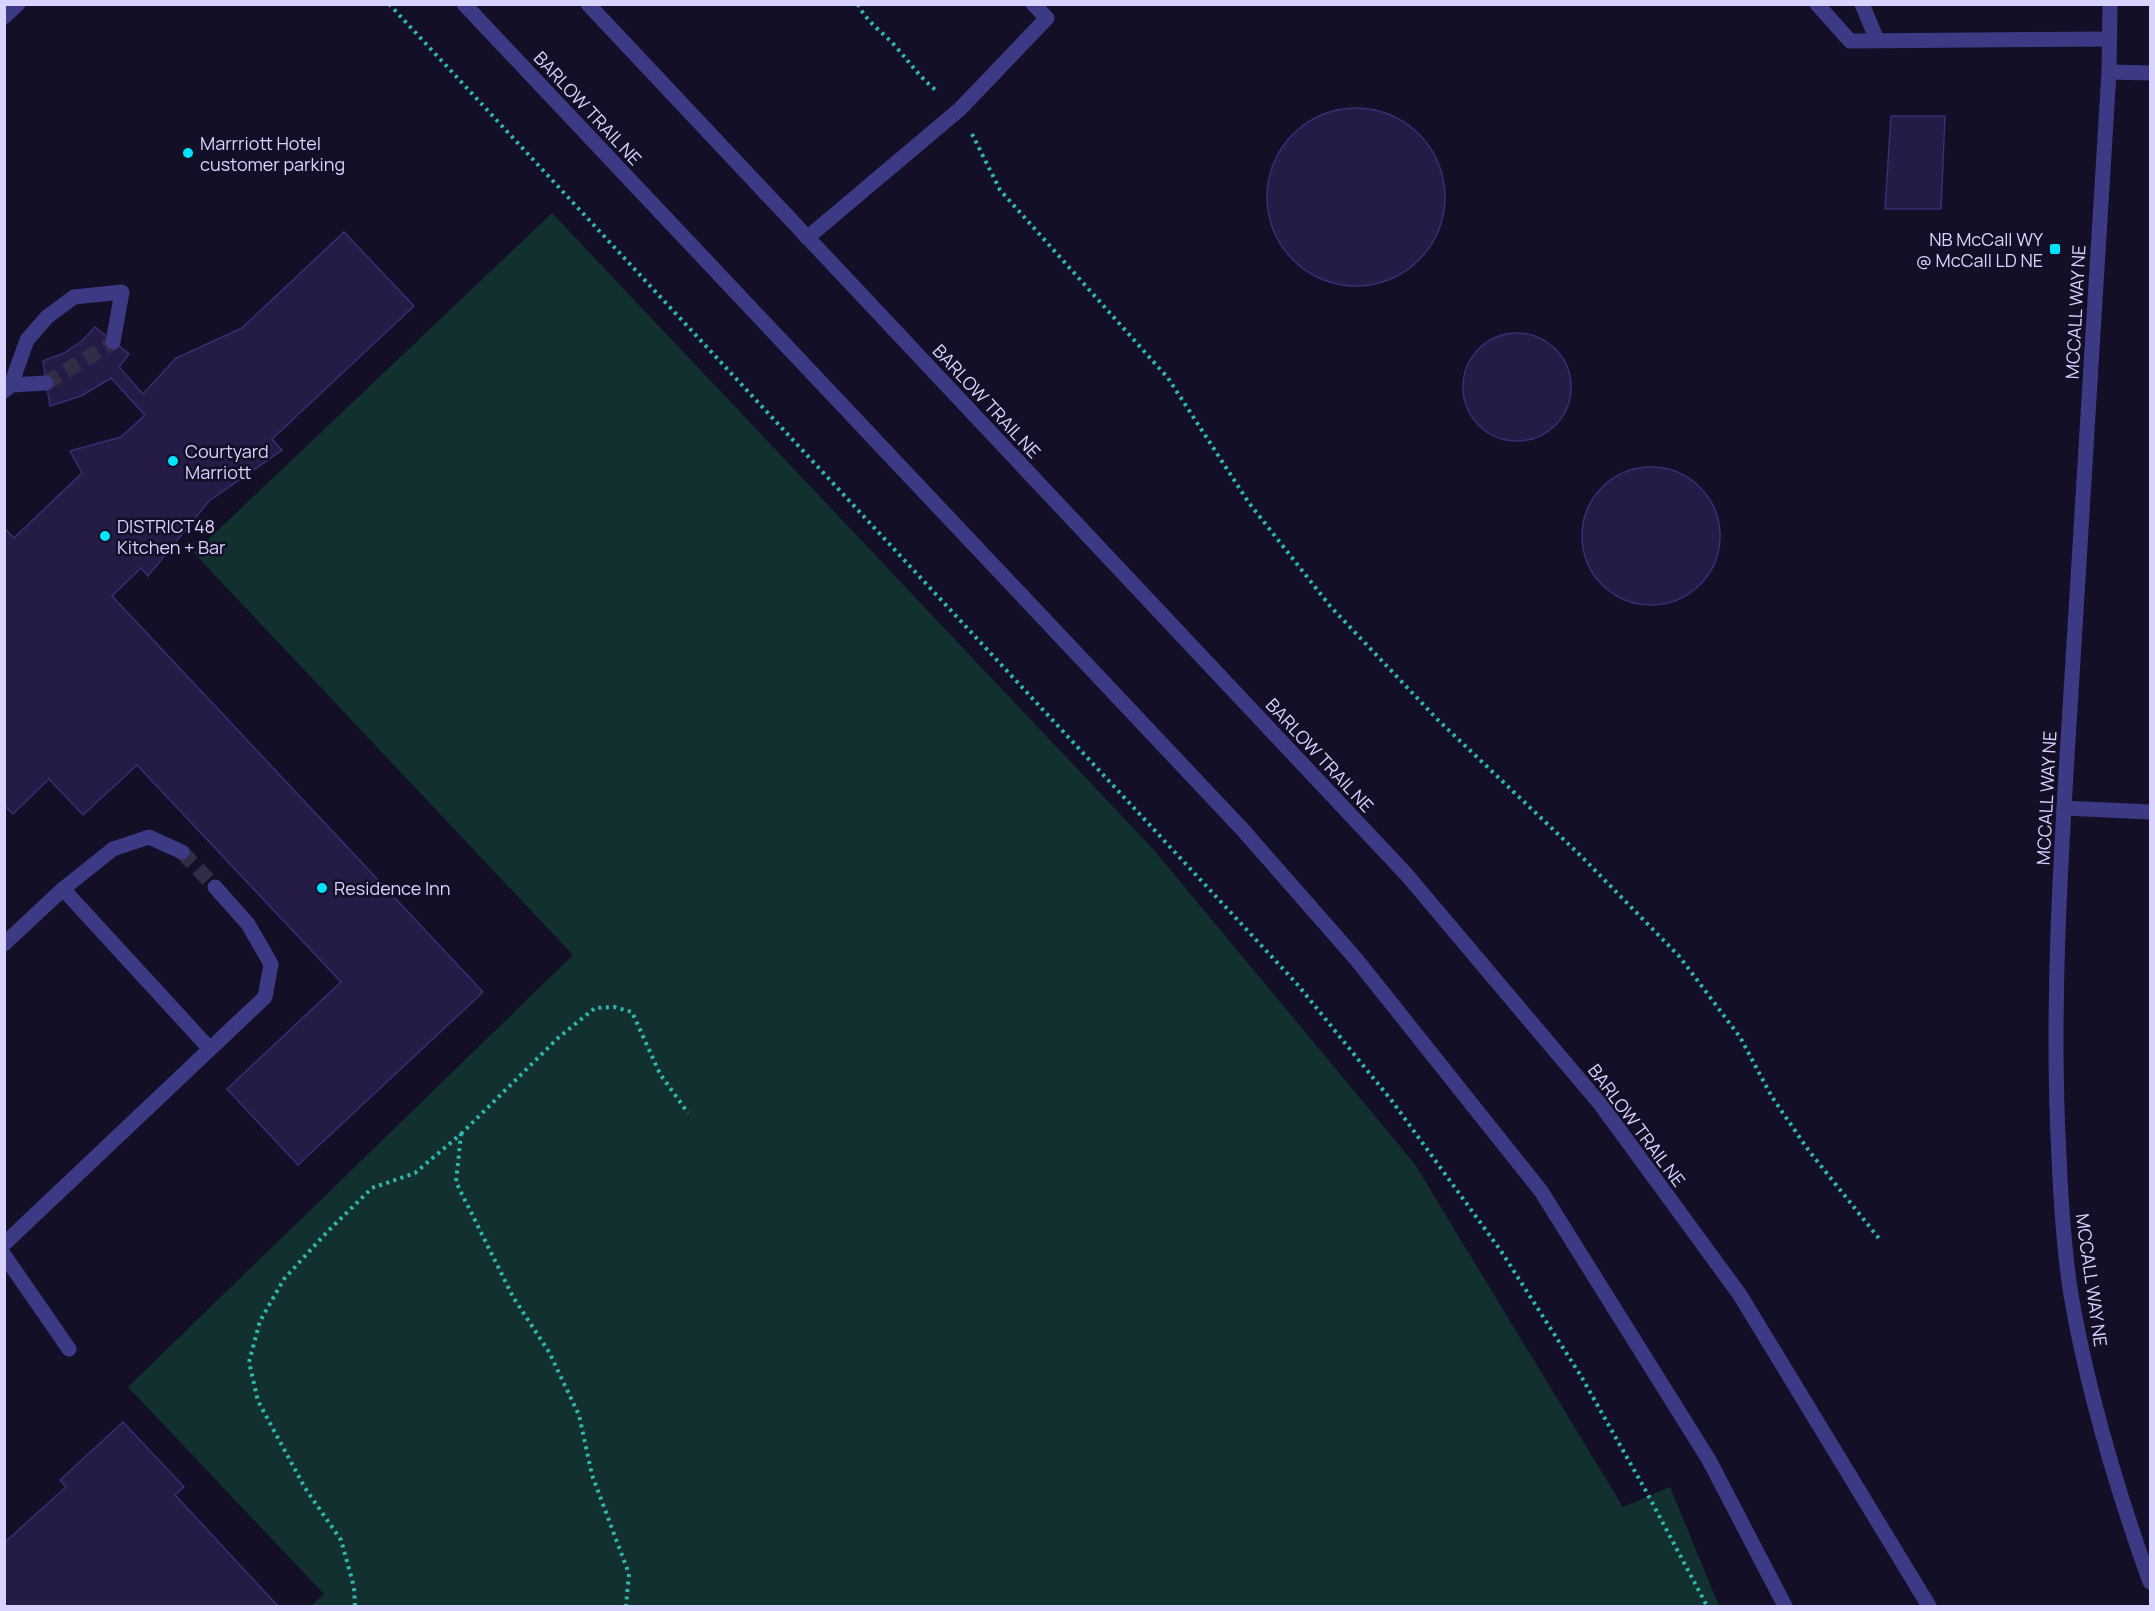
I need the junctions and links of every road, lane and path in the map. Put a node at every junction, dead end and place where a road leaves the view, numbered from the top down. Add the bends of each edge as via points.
1 (18, 4) edge
2 (389, 4) edge
3 (464, 4) edge
4 (588, 4) edge
5 (858, 4) edge
6 (1033, 4) edge
7 (1817, 4) edge
8 (1862, 4) edge
9 (2110, 4) edge
10 (4, 17) edge
11 (2110, 39) junction
12 (1877, 40) junction
13 (2109, 72) junction
14 (2151, 73) edge
15 (960, 109) junction
16 (807, 238) junction
17 (113, 342) dead end
18 (46, 383) tunnel mouth
19 (8, 388) edge
20 (2064, 808) junction
21 (2151, 812) edge
22 (182, 852) tunnel mouth
23 (215, 887) tunnel mouth
24 (63, 889) junction
25 (4, 944) edge
26 (210, 1050) junction
27 (688, 1113) dead end
28 (461, 1134) junction
29 (1881, 1241) dead end
30 (4, 1244) edge
31 (4, 1256) edge
32 (69, 1349) dead end
33 (2151, 1582) edge
34 (355, 1606) edge
35 (627, 1606) edge
36 (1707, 1606) edge
37 (1785, 1606) edge
38 (1929, 1606) edge

1 - 10 street
2 - 36 path via 1297,984 1392,1101 1501,1251 1581,1376
3 - 37 street, BARLOW TRAIL NE via 1243,830 1356,959 1541,1191 1709,1460
4 - 16 street, BARLOW TRAIL NE
5 - 15 path via 921,78
6 - 15 street via 1047,18
7 - 12 street via 1850,41
8 - 12 street
9 - 11 street, MCCALL WAY NE
11 - 12 street
11 - 13 street, MCCALL WAY NE
13 - 14 street
13 - 20 street, MCCALL WAY NE
15 - 16 street
15 - 29 path via 1000,190 1168,378 1249,503 1330,606 1437,719 1679,956 1740,1037 1772,1097 1809,1152
16 - 38 street, BARLOW TRAIL NE via 1406,874 1600,1105 1740,1295
17 - 19 street via 122,292 74,297 47,317 27,340
18 - 19 street
20 - 21 street
20 - 33 street, MCCALL WAY NE via 2055,1096 2071,1292 2091,1393 2120,1496
22 - 24 street via 149,837 113,849
23 - 26 street via 248,924 271,964 265,997
24 - 25 street
24 - 26 street
26 - 30 street
27 - 28 path via 660,1074 632,1012 614,1007 595,1008 558,1038
28 - 34 path via 415,1173 372,1188 327,1232 284,1279 260,1322 249,1362 258,1401 305,1488 341,1540
28 - 35 path via 456,1182 513,1297 549,1352 579,1415 592,1475 629,1574
31 - 32 street

